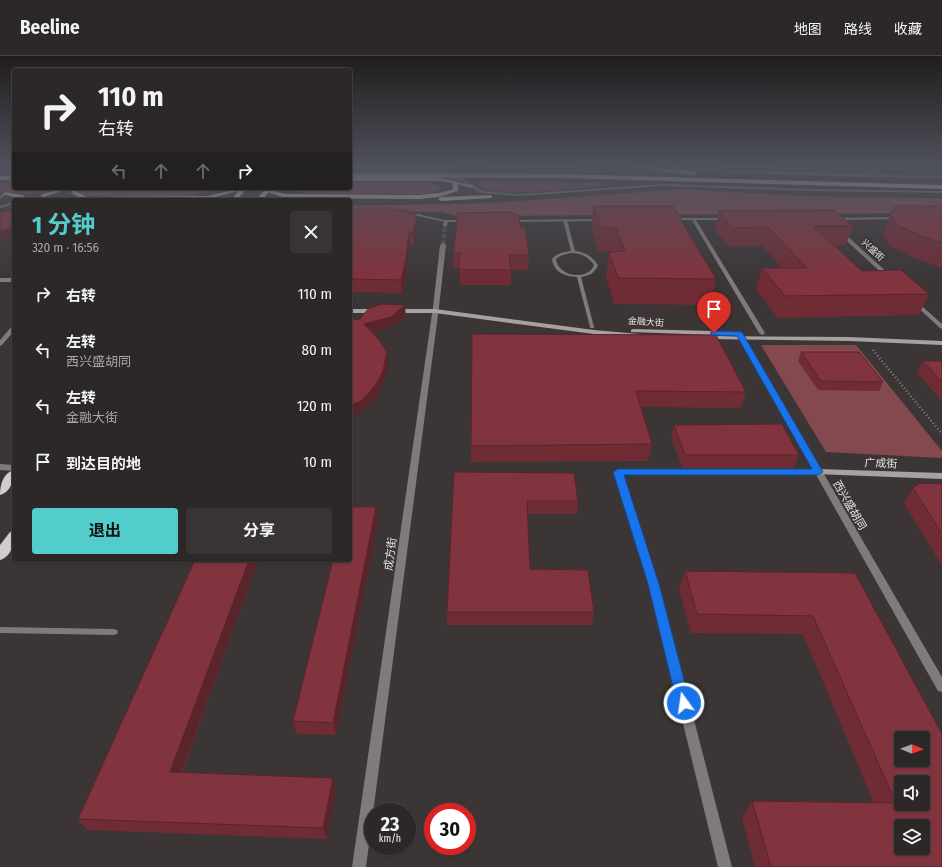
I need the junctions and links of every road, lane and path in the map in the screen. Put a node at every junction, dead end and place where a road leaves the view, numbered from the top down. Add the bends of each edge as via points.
1 (11, 204) edge
2 (0, 207) edge
3 (403, 215) edge
4 (904, 218) edge
5 (663, 219) edge
6 (693, 219) junction
7 (732, 219) edge
8 (565, 220) junction
9 (610, 220) edge
10 (470, 221) edge
11 (501, 221) edge
12 (446, 224) joint
13 (832, 224) edge
14 (838, 230) edge
15 (443, 245) tunnel mouth
16 (573, 252) junction
17 (579, 276) junction
18 (0, 280) edge
19 (12, 280) edge
20 (896, 284) edge
21 (913, 300) edge
22 (352, 306) edge
23 (389, 309) edge
24 (436, 309) junction
25 (352, 310) edge
26 (592, 327) junction
27 (942, 327) edge
28 (12, 329) edge
29 (762, 333) junction
30 (741, 336) junction
31 (942, 338) edge
32 (864, 340) junction
33 (942, 343) edge
34 (0, 344) edge
35 (942, 434) edge
36 (0, 467) edge
37 (12, 468) edge
38 (818, 472) junction
39 (12, 476) edge
40 (942, 476) edge
41 (0, 491) edge
42 (12, 539) edge
43 (0, 555) edge
44 (0, 630) edge
45 (114, 632) dead end
46 (942, 686) edge
47 (359, 867) edge
48 (725, 867) edge

1 - 2 street
3 - 12 lane via 418,215
4 - 13 street via 827,219
5 - 6 street
6 - 7 street
6 - 29 street
8 - 9 street
8 - 11 street
8 - 16 lane
10 - 12 street
14 - 20 street, 兴盛街
15 - 24 street, 成方街
16 - 17 lane via 590,257 596,265 591,273
16 - 17 lane via 558,255 554,263 563,273
17 - 26 lane
18 - 19 street
21 - 27 street
22 - 25 main road via 381,309
23 - 24 main road, 金融大街
24 - 26 main road, 金融大街
24 - 30 main road via 594,332 675,338
24 - 47 street, 成方街
26 - 30 main road, 金融大街
28 - 34 street
29 - 30 main road, 金融大街
29 - 31 main road, 金融大街
30 - 32 main road
30 - 38 street, 西兴盛胡同
32 - 33 main road
32 - 35 path
36 - 37 street
38 - 40 main road, 广成街
38 - 46 street, 西兴盛胡同
38 - 48 street via 618,472 654,584
39 - 41 highway
42 - 43 highway
44 - 45 lane

